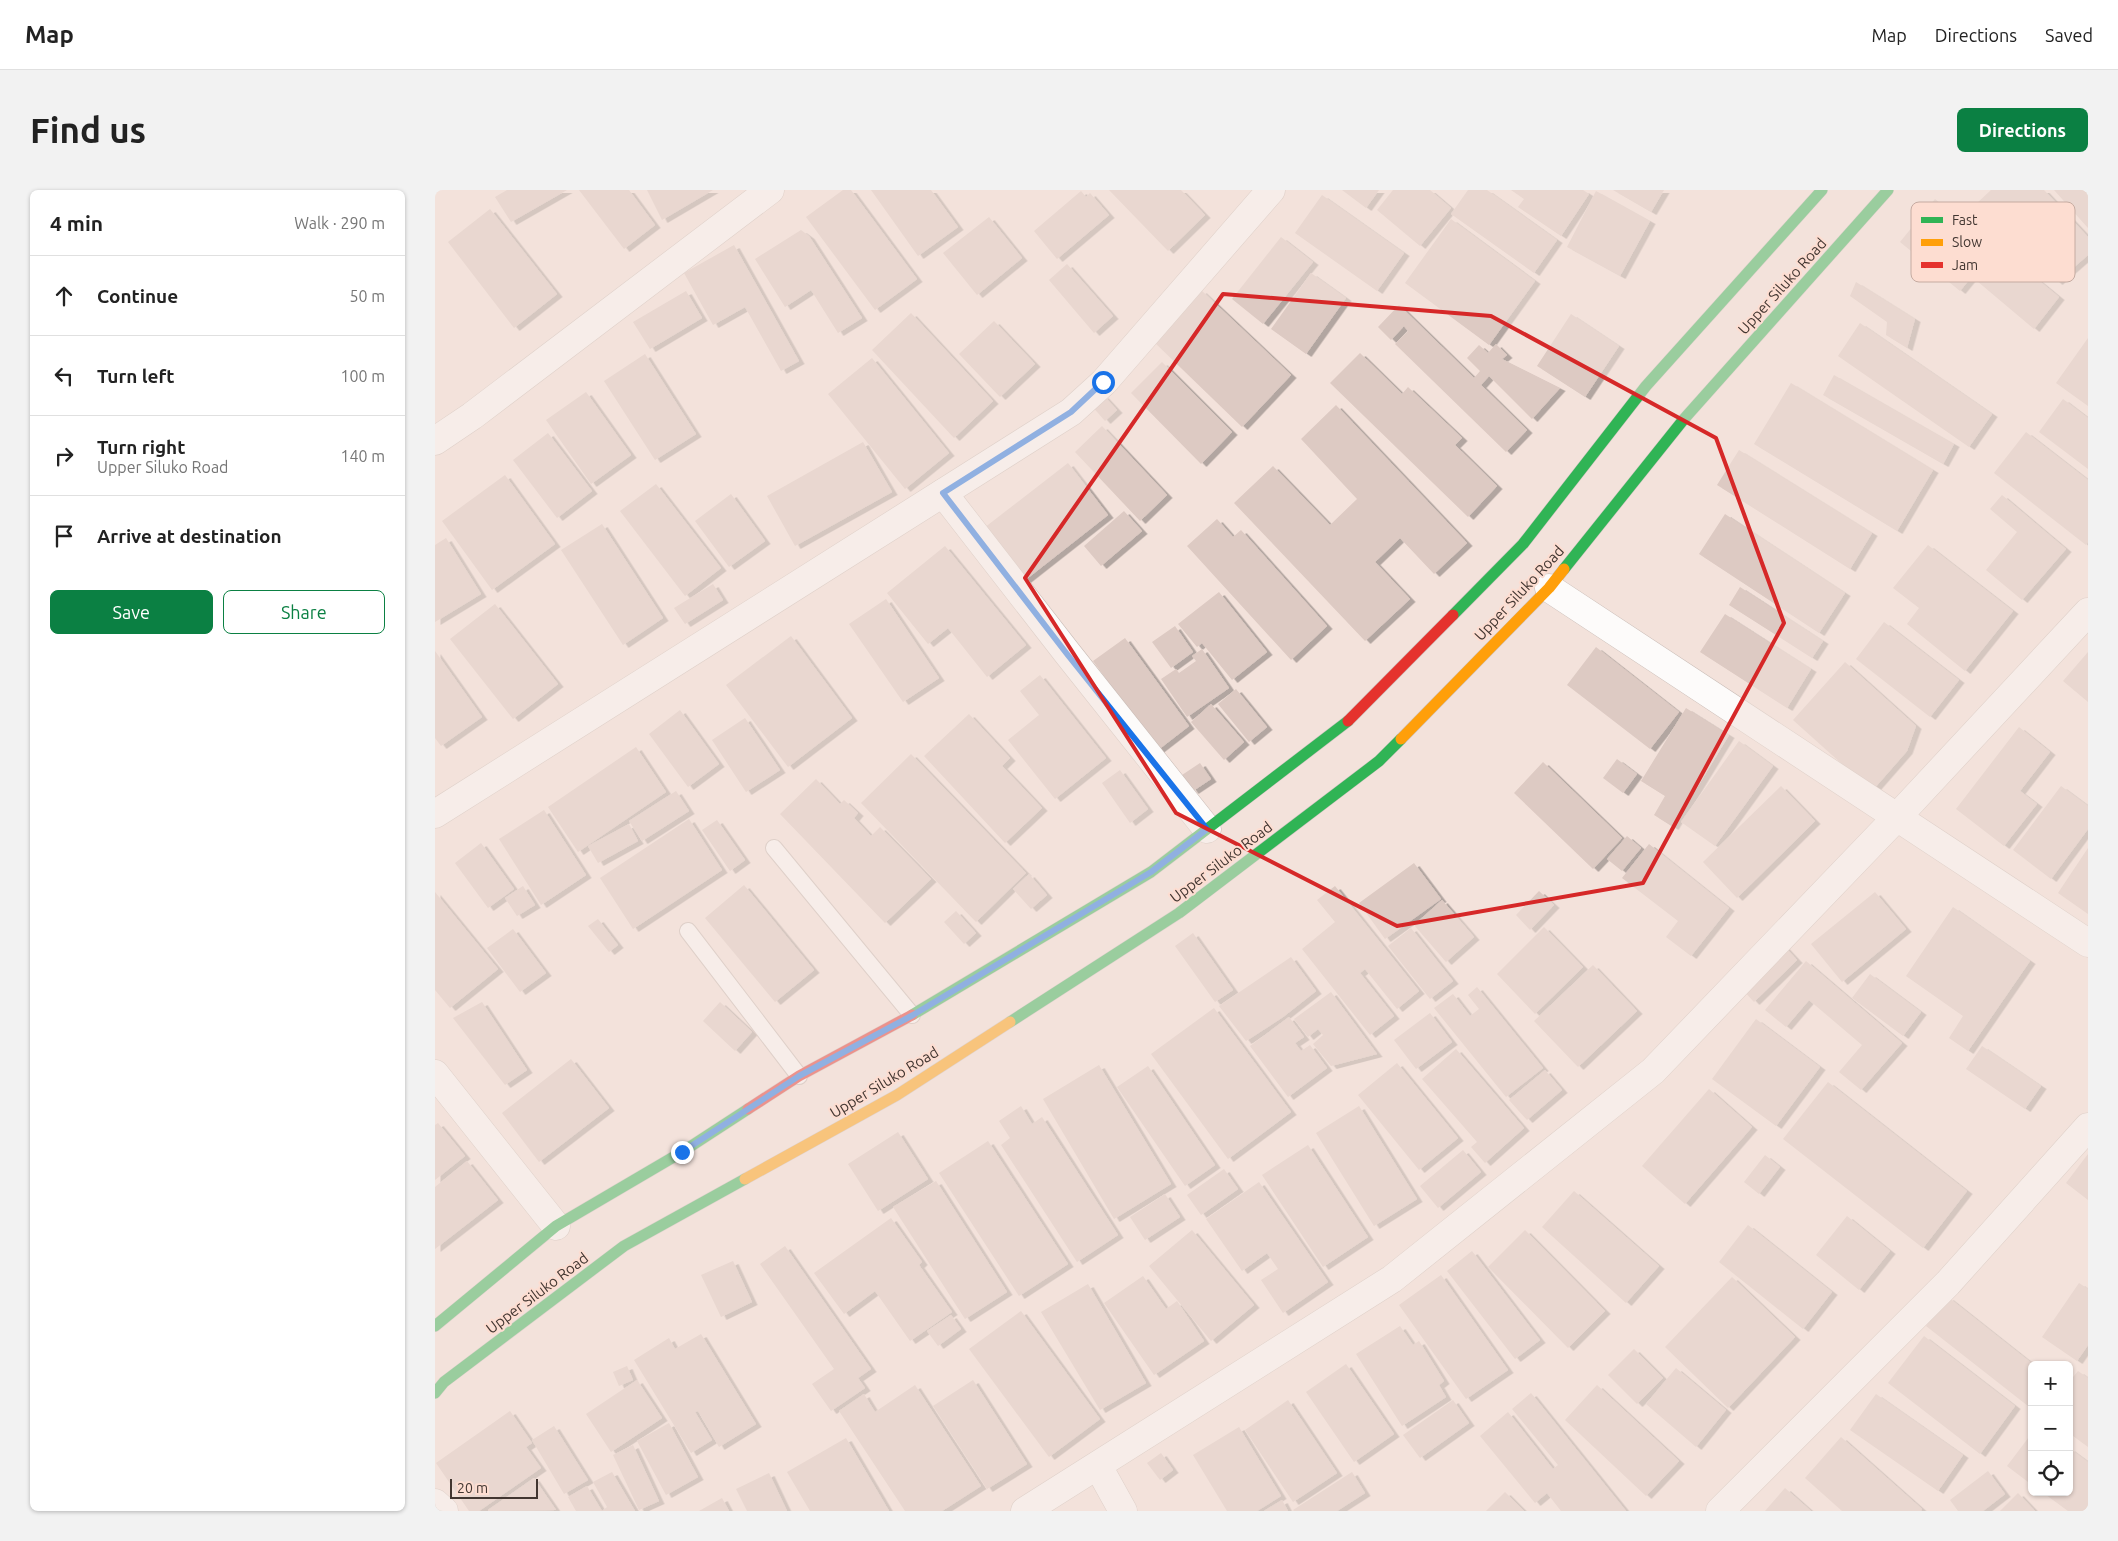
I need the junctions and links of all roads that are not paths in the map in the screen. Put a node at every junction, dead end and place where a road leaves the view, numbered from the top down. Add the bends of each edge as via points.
1 (770, 190) edge
2 (1271, 190) edge
3 (1822, 190) edge
4 (1888, 190) edge
5 (435, 441) edge
6 (943, 493) junction
7 (1549, 588) junction
8 (2088, 612) edge
9 (435, 814) edge
10 (1897, 816) junction
11 (1207, 829) junction
12 (774, 848) dead end
13 (689, 931) dead end
14 (2088, 943) edge
15 (913, 1015) junction
16 (435, 1074) edge
17 (799, 1076) junction
18 (2088, 1127) edge
19 (556, 1226) junction
20 (435, 1326) edge
21 (435, 1393) edge
22 (1098, 1466) junction
23 (435, 1503) edge
24 (444, 1511) edge
25 (1025, 1511) edge
26 (1123, 1511) edge
27 (1720, 1511) edge

1 - 5 street
2 - 6 street via 1103,382 1071,412
3 - 11 main road, Upper Siluko Road via 1646,386 1523,544 1345,723
4 - 7 main road, Upper Siluko Road via 1685,418
6 - 9 street
6 - 11 street
7 - 10 street
7 - 21 main road, Upper Siluko Road via 1379,761 1179,913 897,1095 624,1246 444,1382
8 - 10 street
10 - 14 street
10 - 22 street via 1653,1071 1392,1279
11 - 15 main road, Upper Siluko Road via 1151,872
12 - 15 lane
13 - 17 lane
15 - 17 main road, Upper Siluko Road
16 - 19 street
17 - 19 main road, Upper Siluko Road via 682,1152
18 - 27 street via 1948,1283
19 - 20 main road, Upper Siluko Road
22 - 25 street
22 - 26 street
23 - 24 street

